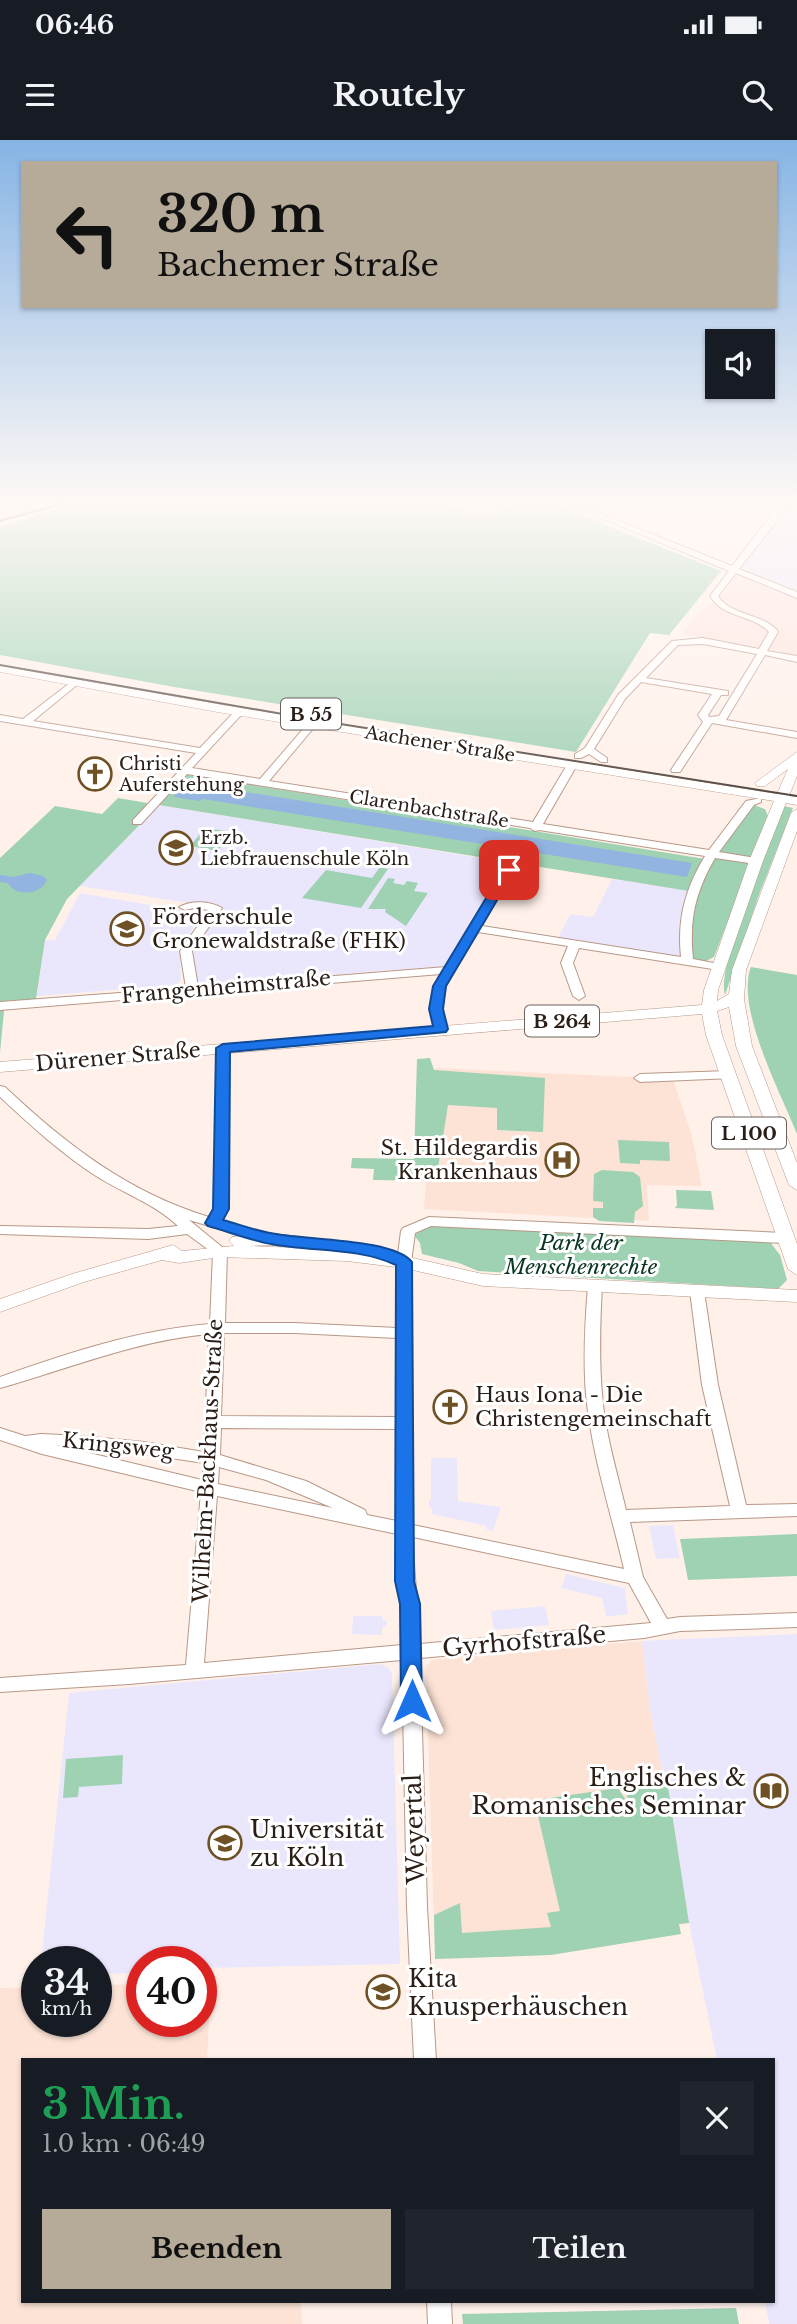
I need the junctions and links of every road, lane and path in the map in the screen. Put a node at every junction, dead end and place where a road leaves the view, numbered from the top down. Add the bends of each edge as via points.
1 (724, 605) edge
2 (764, 650) junction
3 (797, 659) edge
4 (0, 660) edge
5 (0, 669) edge
6 (637, 679) junction
7 (75, 682) junction
8 (718, 692) junction
9 (737, 695) junction
10 (240, 711) junction
11 (0, 718) edge
12 (713, 721) junction
13 (25, 722) junction
14 (313, 723) junction
15 (797, 735) edge
16 (201, 751) junction
17 (580, 757) junction
18 (797, 759) edge
19 (184, 770) junction
20 (678, 776) junction
21 (262, 783) junction
22 (761, 783) junction
23 (788, 792) edge
24 (757, 800) dead end
25 (797, 801) edge
26 (797, 813) edge
27 (137, 822) dead end
28 (535, 828) junction
29 (794, 832) edge
30 (709, 855) junction
31 (756, 861) junction
32 (509, 870) dead end
33 (185, 907) dead end
34 (476, 928) junction
35 (575, 944) junction
36 (687, 961) junction
37 (451, 970) junction
38 (718, 970) junction
39 (192, 989) junction
40 (711, 990) junction
41 (579, 996) dead end
42 (735, 996) junction
43 (0, 1006) edge
44 (709, 1009) junction
45 (684, 1010) junction
46 (738, 1025) junction
47 (441, 1029) junction
48 (223, 1048) junction
49 (0, 1068) edge
50 (729, 1075) junction
51 (640, 1078) dead end
52 (0, 1090) edge
53 (769, 1187) junction
54 (797, 1187) edge
55 (167, 1207) junction
56 (213, 1223) junction
57 (189, 1229) junction
58 (0, 1230) edge
59 (166, 1234) junction
60 (784, 1238) junction
61 (271, 1239) junction
62 (213, 1247) junction
63 (165, 1255) junction
64 (404, 1262) junction
65 (797, 1269) edge
66 (596, 1286) junction
67 (697, 1291) junction
68 (797, 1296) edge
69 (0, 1306) edge
70 (216, 1329) junction
71 (405, 1333) junction
72 (0, 1383) edge
73 (213, 1422) junction
74 (406, 1423) junction
75 (0, 1434) edge
76 (23, 1440) junction
77 (212, 1458) junction
78 (210, 1488) junction
79 (797, 1510) edge
80 (739, 1511) junction
81 (620, 1516) junction
82 (369, 1520) junction
83 (405, 1528) junction
84 (635, 1578) junction
85 (797, 1620) edge
86 (671, 1625) junction
87 (411, 1650) junction
88 (194, 1671) junction
89 (0, 1685) edge
90 (425, 2058) edge
91 (439, 2303) edge
92 (440, 2324) edge

1 - 2 street via 773,629
2 - 3 street
2 - 6 street via 678,642
2 - 9 street
4 - 17 main road, Aachener Straße / B 55
5 - 7 main road, Aachener Straße / B 55
6 - 8 street
6 - 17 street
7 - 10 main road, Aachener Straße / B 55
7 - 13 street
8 - 9 street
8 - 12 street via 703,715
9 - 12 street via 723,718
10 - 14 main road, Aachener Straße / B 55
10 - 16 street
11 - 13 street
12 - 15 street
12 - 20 street
13 - 16 street
14 - 17 main road, Aachener Straße / B 55
14 - 21 street
16 - 19 street
17 - 20 main road, Aachener Straße / B 55
17 - 20 main road, Aachener Straße / B 55 via 639,776
17 - 28 street
18 - 22 main road
18 - 23 main road
19 - 21 street, Clarenbachstraße
19 - 27 street
20 - 22 main road, Aachener Straße / B 55 via 692,773
20 - 23 main road, Aachener Straße / B 55
21 - 28 street, Clarenbachstraße
22 - 23 main road, Aachener Straße / B 55
23 - 25 main road, Aachener Straße / B 55
23 - 31 main road
24 - 30 street
26 - 29 main road
28 - 30 street, Clarenbachstraße
29 - 42 main road via 740,970
30 - 31 street, Clarenbachstraße
30 - 36 street via 685,923
31 - 38 main road
32 - 34 street
33 - 39 street via 216,908 186,951
34 - 35 street
34 - 37 street
35 - 36 street
35 - 41 street via 567,963
36 - 38 street
37 - 39 street, Frangenheimstraße
37 - 47 street via 436,997
38 - 40 main road
38 - 45 main road
39 - 43 street, Frangenheimstraße
40 - 42 main road via 723,997
40 - 44 main road
42 - 44 main road, Dürener Straße / B 264
42 - 46 main road, L 100
44 - 45 main road, Dürener Straße / B 264
44 - 46 main road
44 - 50 main road, L 100
45 - 47 main road, Dürener Straße / B 264
46 - 54 main road, L 100
47 - 48 main road, Dürener Straße / B 264
48 - 49 main road, Dürener Straße / B 264
48 - 56 street via 221,1209
50 - 51 street
50 - 53 main road, L 100
52 - 55 street via 84,1163
53 - 54 main road via 784,1183
53 - 60 main road, L 100
55 - 56 street
55 - 57 street
56 - 61 street
57 - 59 street
57 - 62 street
58 - 59 street
59 - 63 street
60 - 64 street, Weyertal via 429,1221 408,1231
60 - 65 main road, L 100
61 - 62 main road
61 - 64 main road via 349,1247
62 - 63 main road via 180,1257
62 - 64 main road
62 - 70 street, Wilhelm-Backhaus-Straße
63 - 69 main road via 78,1278
64 - 66 main road via 483,1280
64 - 71 street, Weyertal
66 - 67 main road
66 - 81 street via 594,1396
67 - 68 main road
67 - 80 street via 710,1385
70 - 71 street
70 - 72 street via 151,1338
70 - 73 street, Wilhelm-Backhaus-Straße
71 - 74 street, Weyertal
73 - 74 street
73 - 77 street, Wilhelm-Backhaus-Straße
74 - 83 street, Weyertal
75 - 76 street, Kringsweg
76 - 77 street, Kringsweg via 142,1447
76 - 78 street, Kringsweg
77 - 78 street, Wilhelm-Backhaus-Straße
77 - 82 street, Kringsweg via 289,1481
78 - 82 street, Kringsweg
78 - 88 street, Wilhelm-Backhaus-Straße
79 - 80 street
80 - 81 street
81 - 84 street
82 - 83 street, Kringsweg
83 - 84 street, Kringsweg
83 - 87 street, Weyertal
84 - 86 street
85 - 86 street, Gyrhofstraße
86 - 87 street, Gyrhofstraße
87 - 88 street, Gyrhofstraße
87 - 90 street, Weyertal
88 - 89 street, Gyrhofstraße
91 - 92 street

